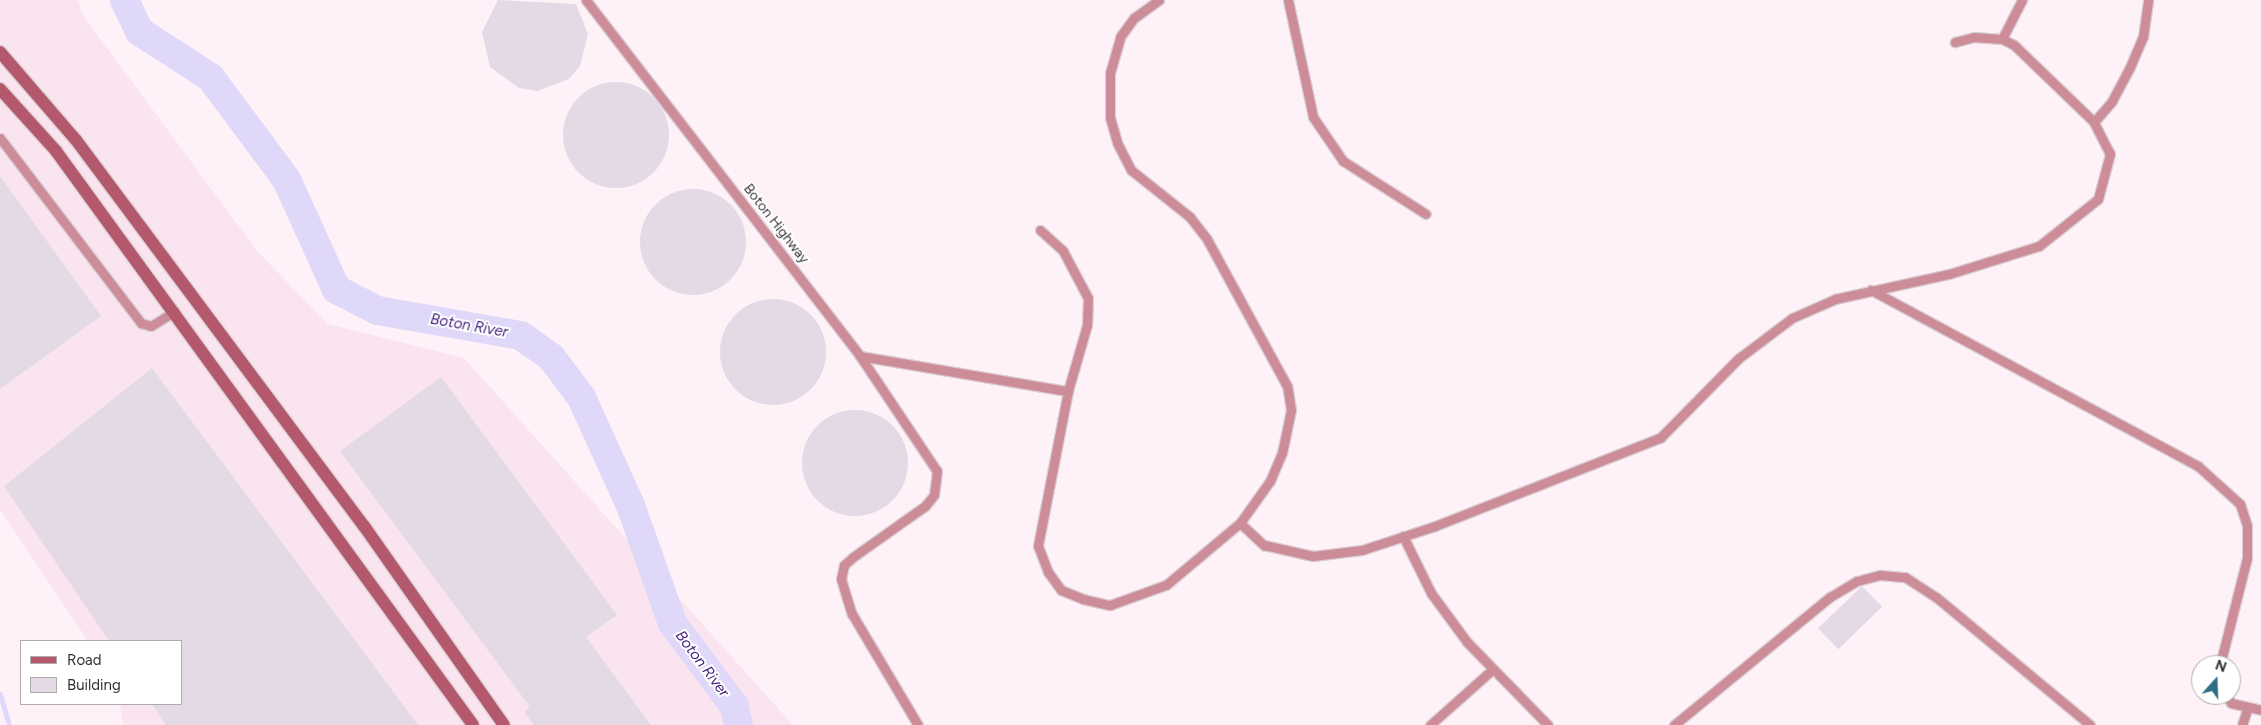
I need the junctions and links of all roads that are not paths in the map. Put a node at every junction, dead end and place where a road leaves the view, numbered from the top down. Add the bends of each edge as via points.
1 (586, 0) edge
2 (1159, 0) edge
3 (1288, 0) edge
4 (2022, 0) edge
5 (2148, 0) edge
6 (2002, 39) junction
7 (1955, 42) dead end
8 (0, 52) edge
9 (0, 89) edge
10 (2094, 122) junction
11 (0, 138) edge
12 (1426, 214) dead end
13 (1040, 230) dead end
14 (1871, 290) junction
15 (175, 311) junction
16 (860, 356) junction
17 (1068, 391) junction
18 (1240, 523) junction
19 (1403, 536) junction
20 (2223, 655) edge
21 (1493, 669) junction
22 (2240, 705) edge
23 (2248, 707) junction
24 (2261, 710) edge
25 (473, 725) edge
26 (504, 725) edge
27 (918, 725) edge
28 (1430, 725) edge
29 (1548, 725) edge
30 (1674, 725) edge
31 (2090, 725) edge
32 (2242, 725) edge

1 - 16 lane, Boton Highway
2 - 18 lane via 1134,18 1120,37 1110,73 1110,118 1117,142 1131,170 1190,217 1207,240 1287,386 1291,410 1282,453 1270,481
3 - 12 lane via 1314,117 1343,161
4 - 6 lane
5 - 10 lane via 2142,37 2130,67 2112,101
6 - 7 lane via 1974,37
6 - 10 lane
8 - 26 street via 76,140 364,526
9 - 15 street via 56,151
10 - 14 lane via 2110,154 2108,176 2098,199 2071,223 2039,246 1997,261
11 - 15 lane via 141,323 151,326
13 - 17 lane via 1063,251 1088,298 1087,325
14 - 19 lane via 1835,299 1792,318 1739,358 1660,438
14 - 20 lane via 2198,466 2240,504 2247,526 2247,558
15 - 25 street
16 - 17 lane
16 - 27 lane, Boton Highway via 937,471 934,495 925,506 853,557 844,565 841,579 852,614
17 - 18 lane via 1038,546 1048,572 1061,590 1110,605 1141,597 1166,585
18 - 19 lane via 1264,545 1313,556 1362,550
19 - 21 lane via 1431,592
21 - 28 lane
21 - 29 lane
22 - 23 lane
23 - 24 lane
23 - 32 lane
30 - 31 lane via 1830,596 1856,581 1880,575 1905,577 1936,597

